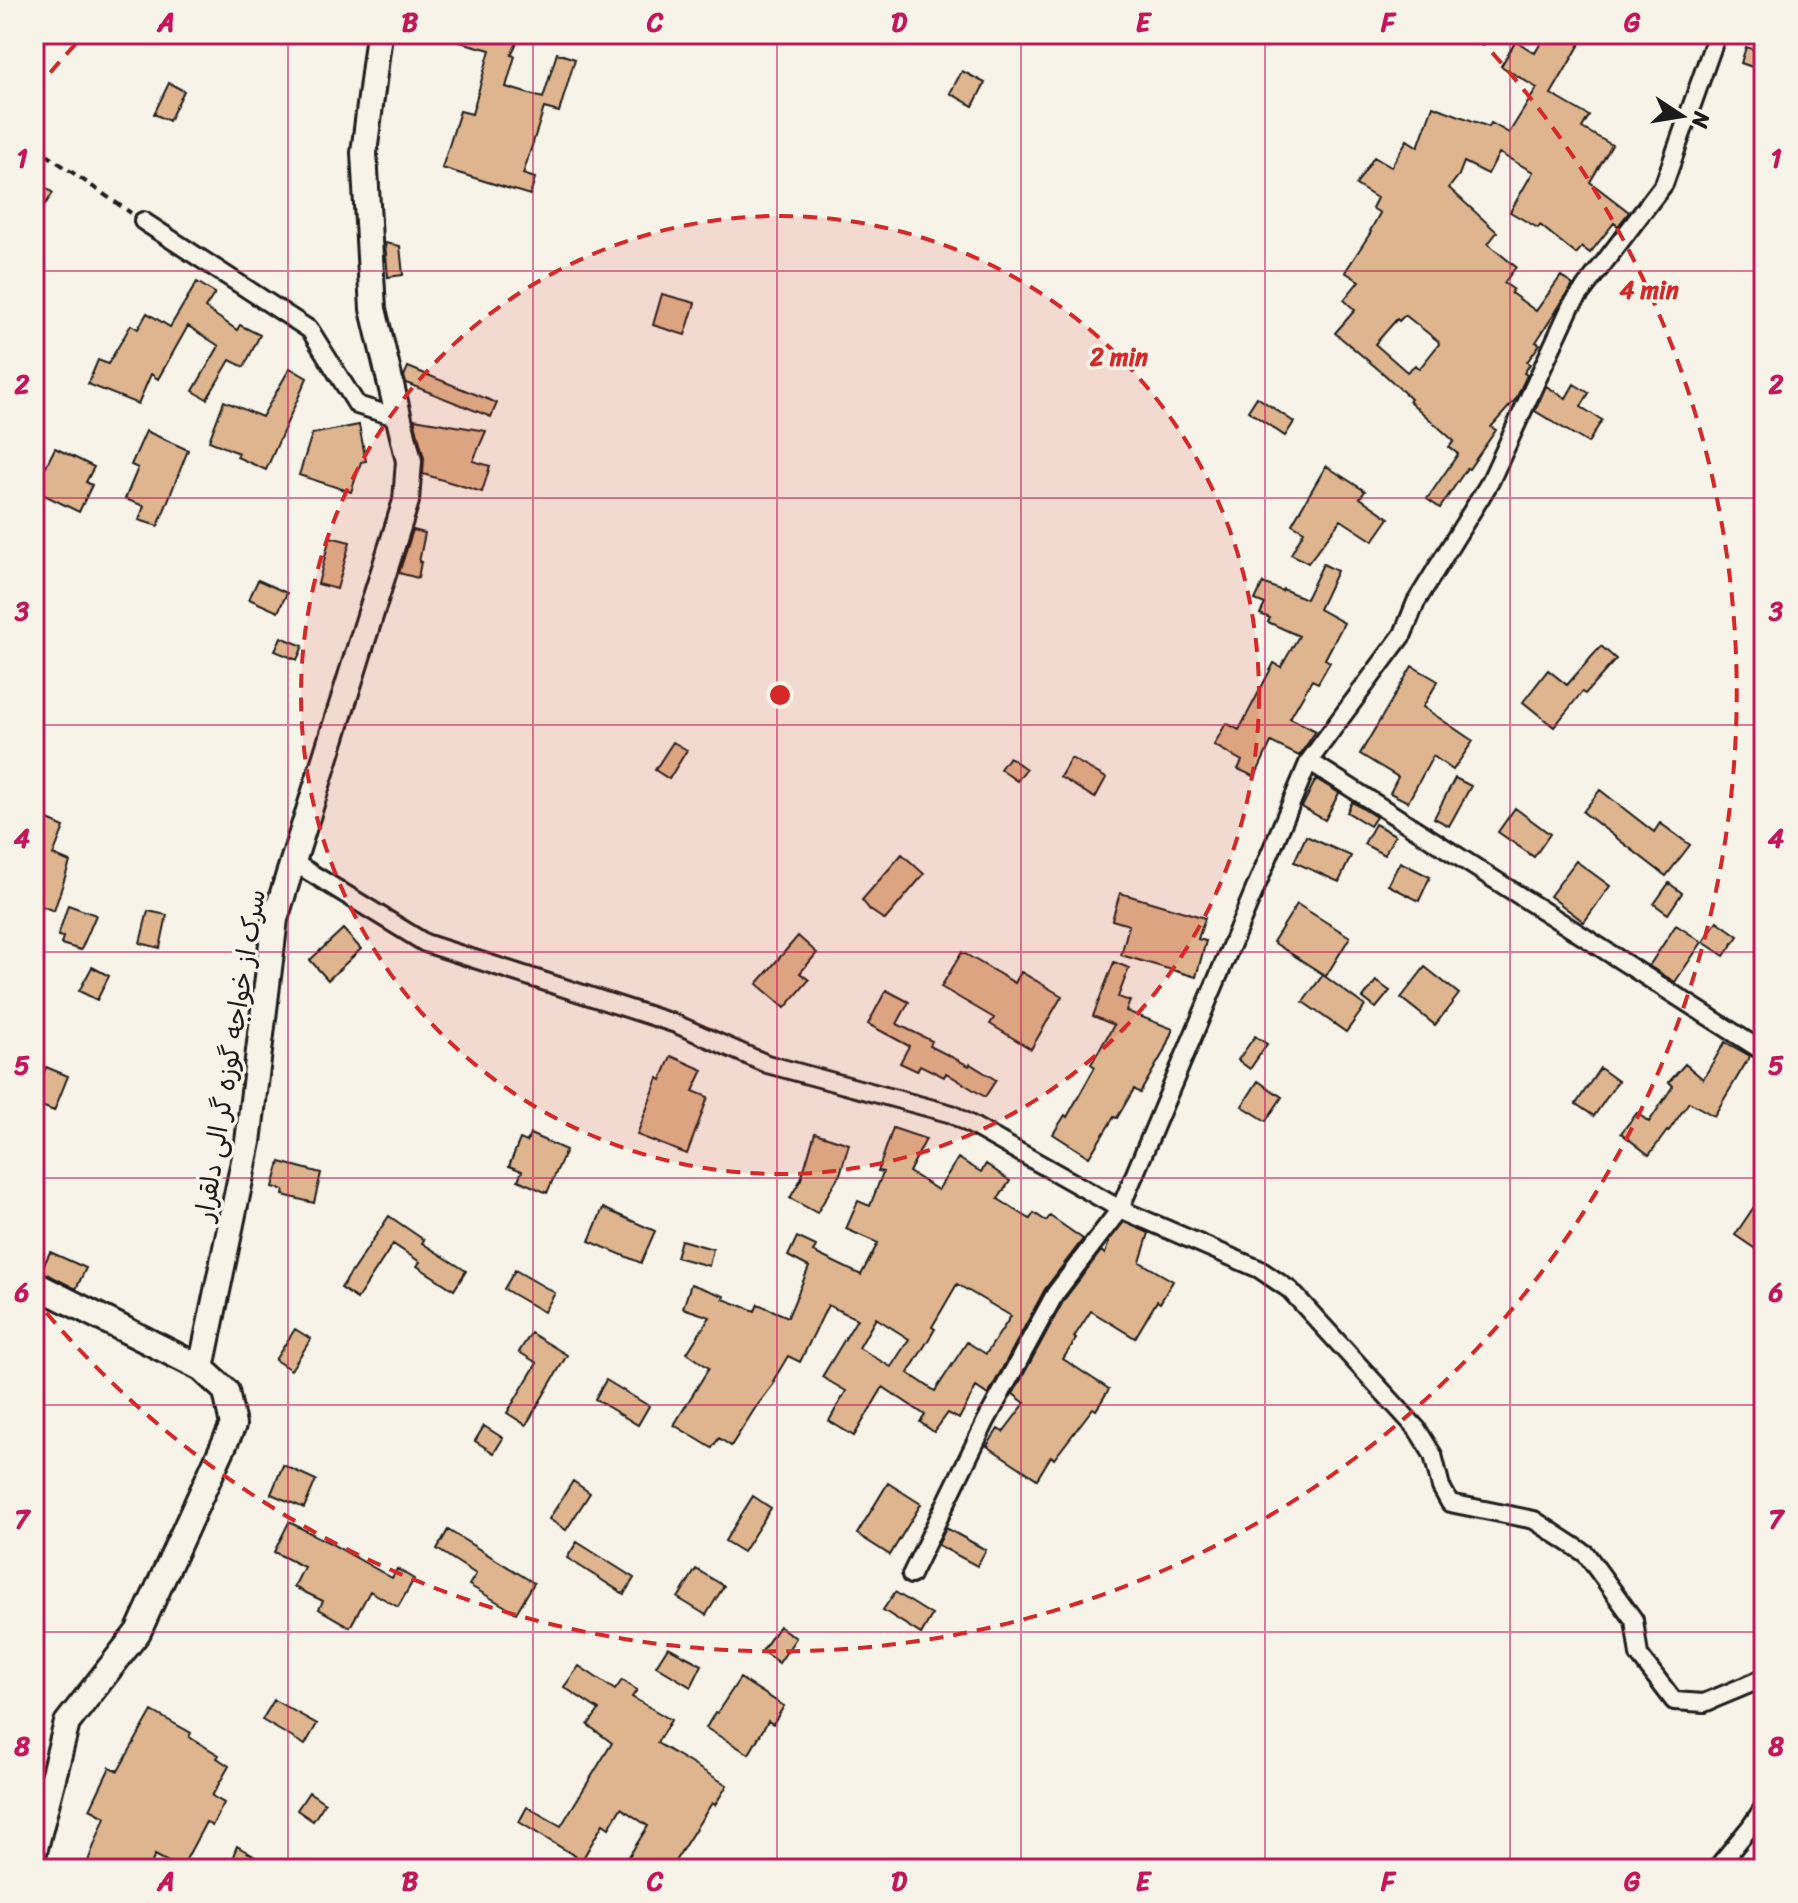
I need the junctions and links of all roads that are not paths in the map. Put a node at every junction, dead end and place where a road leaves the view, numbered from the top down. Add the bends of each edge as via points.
1 (379, 34) edge
2 (1717, 34) edge
3 (143, 221) road end
4 (399, 418) junction
5 (1309, 761) junction
6 (293, 862) junction
7 (1764, 1052) edge
8 (1120, 1209) junction
9 (34, 1284) edge
10 (201, 1368) junction
11 (911, 1575) dead end
12 (1764, 1678) edge
13 (1764, 1807) edge
14 (34, 1852) edge
15 (1716, 1869) edge

1 - 4 street, سرک از خواجه گوزه گر الی دلقرار via 364,153 373,309
2 - 5 street via 1664,184 1571,306 1490,482 1416,602 1403,634
3 - 4 street via 310,330 357,405
4 - 6 street, سرک از خواجه گوزه گر الی دلقرار via 409,461 406,501
5 - 7 street
5 - 8 street
6 - 8 street via 425,943 676,1024 767,1064 952,1114
6 - 10 street, سرک از خواجه گوزه گر الی دلقرار via 275,919 248,1142
8 - 11 street via 1055,1294
8 - 12 street via 1259,1269 1290,1290 1417,1429 1433,1455 1450,1503 1534,1520 1586,1554 1634,1620 1639,1655 1674,1701 1704,1703
9 - 10 street
10 - 14 street via 226,1391 233,1425 138,1632 67,1723
13 - 15 street

